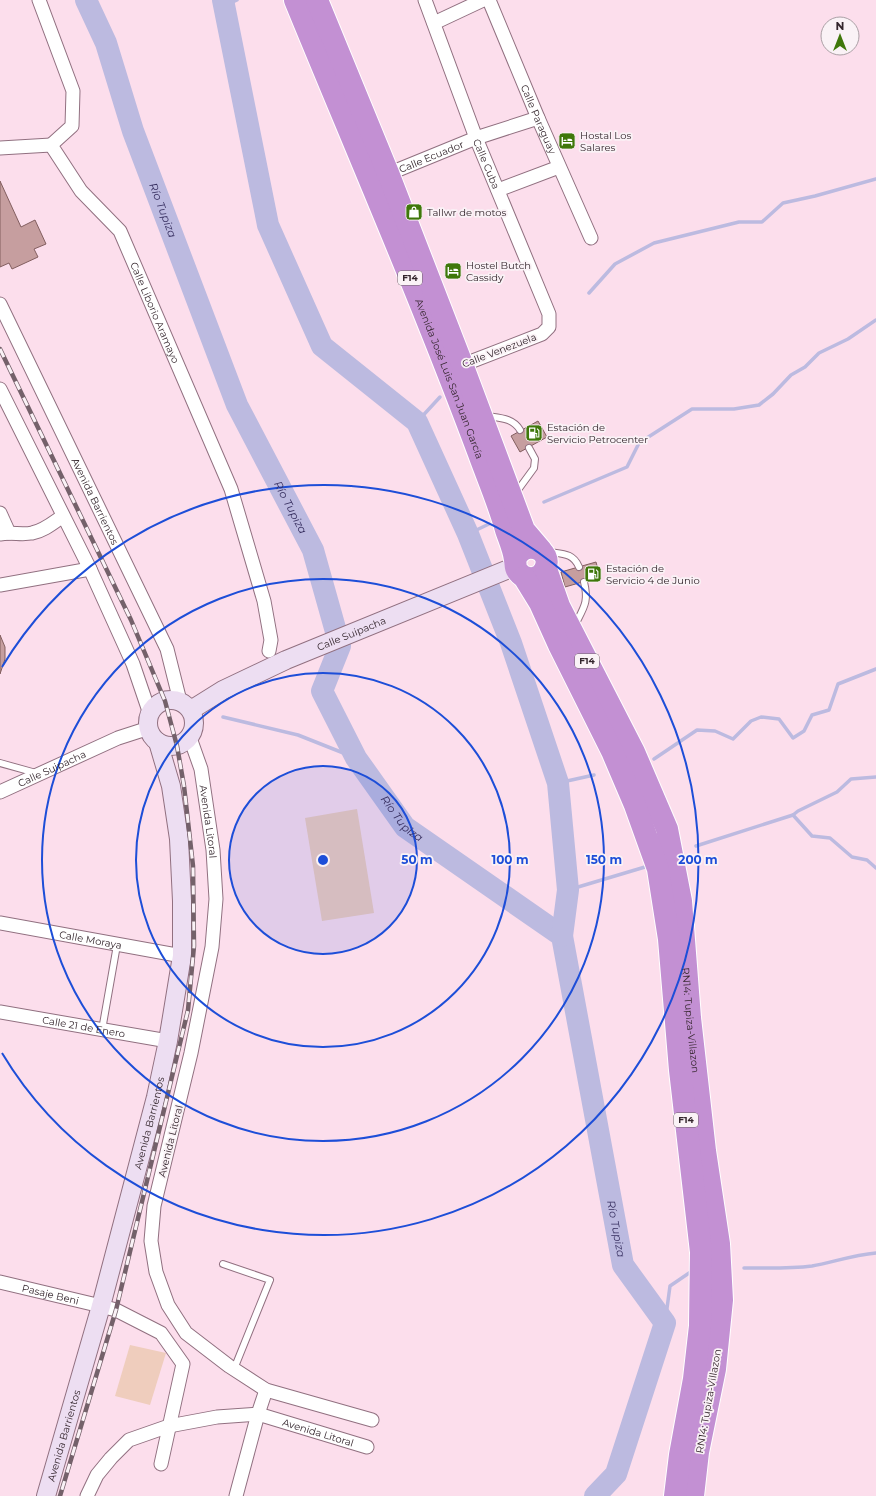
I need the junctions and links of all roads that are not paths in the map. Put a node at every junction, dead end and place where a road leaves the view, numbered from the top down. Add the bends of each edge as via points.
1 (39, 0) edge
2 (295, 0) edge
3 (317, 0) edge
4 (425, 0) edge
5 (483, 0) edge
6 (489, 0) edge
7 (434, 23) junction
8 (538, 118) junction
9 (476, 138) junction
10 (51, 145) junction
11 (0, 148) edge
12 (559, 167) junction
13 (379, 177) junction
14 (498, 190) junction
15 (591, 238) dead end
16 (0, 304) edge
17 (549, 327) joint
18 (455, 367) junction
19 (0, 389) edge
20 (482, 416) junction
21 (520, 430) dead end
22 (529, 448) dead end
23 (512, 499) junction
24 (0, 514) edge
25 (63, 516) junction
26 (4, 533) edge
27 (543, 560) junction
28 (579, 567) dead end
29 (518, 568) junction
30 (90, 569) junction
31 (584, 582) dead end
32 (0, 585) edge
33 (572, 632) junction
34 (269, 651) dead end
35 (185, 706) junction
36 (152, 728) junction
37 (190, 738) junction
38 (0, 763) edge
39 (40, 774) junction
40 (0, 792) edge
41 (642, 797) junction
42 (0, 923) edge
43 (117, 945) junction
44 (182, 956) junction
45 (0, 1012) edge
46 (102, 1030) junction
47 (168, 1041) junction
48 (223, 1264) dead end
49 (0, 1282) edge
50 (101, 1306) junction
51 (234, 1369) junction
52 (266, 1390) junction
53 (258, 1414) junction
54 (372, 1420) dead end
55 (169, 1426) junction
56 (693, 1435) junction
57 (367, 1447) dead end
58 (161, 1464) dead end
59 (46, 1496) edge
60 (87, 1496) edge
61 (236, 1496) edge
62 (675, 1496) edge
63 (693, 1496) edge

1 - 10 street via 73,91 72,126
2 - 13 highway, Avenida José Luis San Juan García / F14
3 - 13 highway, Avenida José Luis San Juan García / F14
4 - 7 street, Calle Cuba
5 - 7 street
6 - 8 street, Calle Paraguay
7 - 9 street, Calle Cuba
8 - 9 street, Calle Ecuador
8 - 12 street, Calle Paraguay
9 - 13 street, Calle Ecuador
9 - 14 street, Calle Cuba
10 - 11 street
10 - 34 street, Calle Liborio Aramayo via 81,191 120,231 231,489 264,601 271,640
12 - 14 street
12 - 15 street, Calle Paraguay
13 - 18 highway, Avenida José Luis San Juan García / F14
14 - 17 street, Calle Cuba via 549,314
16 - 35 street, Avenida Barrientos via 167,649
17 - 18 street, Calle Venezuela via 542,334
18 - 20 highway, Avenida José Luis San Juan García / F14
18 - 29 highway, Avenida José Luis San Juan García / F14
19 - 25 street, Avenida Barrientos
20 - 21 lane via 508,419
20 - 23 highway, Avenida José Luis San Juan García / F14
22 - 23 lane via 535,459 534,468
23 - 27 highway, Avenida José Luis San Juan García / F14 via 524,530
24 - 26 street
25 - 26 street via 42,530 32,533
25 - 30 street, Avenida Barrientos
27 - 28 lane via 569,555
27 - 29 highway via 539,577 529,579
27 - 29 highway via 531,547 526,548 521,551
27 - 33 highway, RN14: Tupiza-Villazon / F14 via 559,606
29 - 35 street, Calle Suipacha via 286,660
29 - 41 highway, RN14: Tupiza-Villazon / F14 via 540,603 558,645 612,751
30 - 32 street
30 - 36 street, Avenida Barrientos via 133,664
31 - 33 lane via 586,602
33 - 41 highway, RN14: Tupiza-Villazon / F14 via 634,752
35 - 36 street via 172,700 159,704
35 - 37 street via 194,718 195,725
36 - 37 street via 171,747
36 - 39 street, Calle Suipacha via 118,738
36 - 44 street, Avenida Barrientos via 171,786 179,838
37 - 51 street, Avenida Litoral via 201,769 213,850 216,899 212,947 191,1053 154,1206 151,1241 156,1272 168,1305 186,1333
38 - 39 lane
39 - 40 street, Calle Suipacha
41 - 56 highway, RN14: Tupiza-Villazon / F14 via 667,829 670,893 690,1018 705,1151 706,1213 719,1244 722,1300 715,1369
42 - 43 street, Calle Moraya
43 - 44 street, Calle Moraya
43 - 46 lane
44 - 47 street, Avenida Barrientos
45 - 46 street, Calle 21 de Enero
46 - 47 street, Calle 21 de Enero
47 - 50 street, Avenida Barrientos via 156,1097
48 - 51 lane via 270,1280
49 - 50 street, Pasaje Beni
50 - 55 street, Pasaje Beni via 116,1310 161,1333 183,1364
50 - 59 street, Avenida Barrientos
51 - 52 street, Avenida Litoral
52 - 53 street
52 - 54 street, Avenida Litoral
53 - 55 street, Avenida Litoral via 216,1417
53 - 57 street, Avenida Litoral
53 - 61 street
55 - 58 street, Pasaje Beni
55 - 60 street, Avenida Litoral via 130,1440 97,1475
56 - 62 highway, RN14: Tupiza-Villazon / F14
56 - 63 highway, RN14: Tupiza-Villazon / F14

